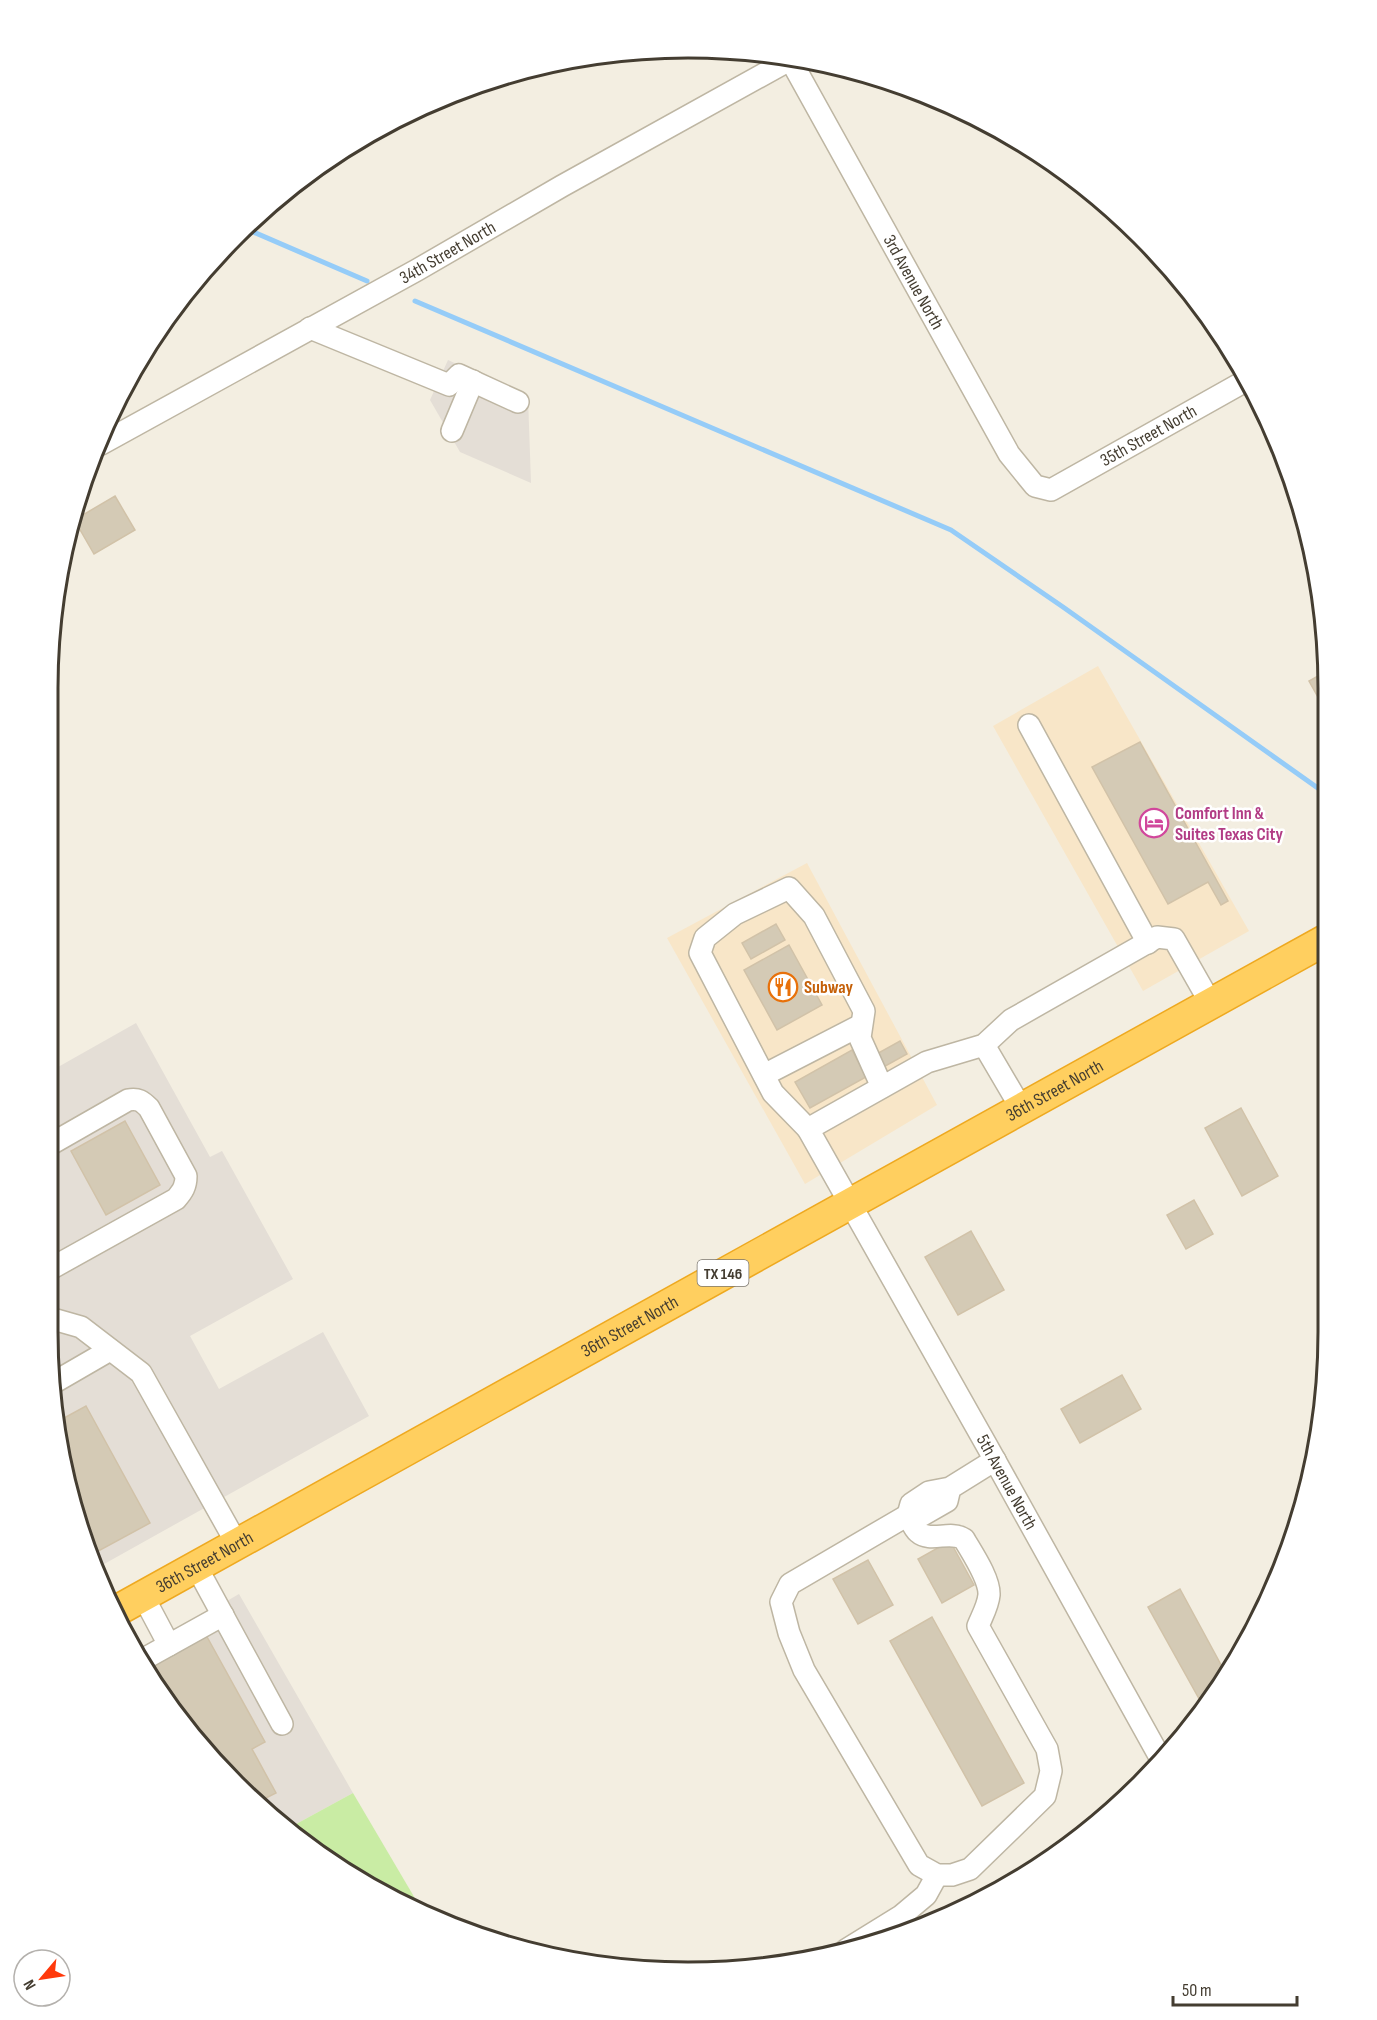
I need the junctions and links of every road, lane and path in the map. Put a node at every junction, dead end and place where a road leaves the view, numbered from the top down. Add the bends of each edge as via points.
1 (779, 65) edge
2 (796, 68) edge
3 (310, 328) junction
4 (473, 381) junction
5 (1240, 385) edge
6 (518, 402) dead end
7 (452, 431) dead end
8 (110, 439) edge
9 (1051, 490) joint
10 (1029, 724) dead end
11 (1148, 942) junction
12 (1318, 944) edge
13 (1211, 1004) junction
14 (861, 1025) junction
15 (984, 1045) junction
16 (764, 1075) junction
17 (882, 1087) junction
18 (1021, 1108) junction
19 (808, 1129) junction
20 (58, 1140) edge
21 (849, 1203) junction
22 (58, 1265) edge
23 (58, 1320) edge
24 (110, 1350) junction
25 (61, 1379) edge
26 (995, 1460) junction
27 (908, 1515) junction
28 (237, 1544) junction
29 (196, 1566) junction
30 (130, 1603) edge
31 (223, 1615) junction
32 (169, 1645) junction
33 (149, 1656) edge
34 (282, 1724) dead end
35 (1157, 1752) edge
36 (937, 1875) junction
37 (872, 1934) edge

1 - 3 street, 34th Street North
2 - 9 street, 3rd Avenue North via 1009,454 1035,486
3 - 4 street via 449,385 459,375
3 - 8 street, 34th Street North
4 - 6 street
4 - 7 street
5 - 9 street, 35th Street North
10 - 11 street
11 - 13 street via 1157,937 1174,939
11 - 15 street via 1011,1020
12 - 13 highway, 36th Street North / TX 146
13 - 18 highway, 36th Street North / TX 146
14 - 16 street
14 - 16 street, 5th Avenue North via 864,1011 814,916 789,888 735,914 705,938 700,953
14 - 17 street via 860,1038
15 - 17 street via 927,1062
15 - 18 street
16 - 19 street, 5th Avenue North via 773,1093
17 - 19 street
18 - 21 highway, 36th Street North / TX 146
19 - 21 street, 5th Avenue North
20 - 22 street via 128,1100 142,1101 186,1176 186,1183 176,1199
21 - 26 street, 5th Avenue North
21 - 28 highway, 36th Street North / TX 146
23 - 24 street via 81,1327
24 - 25 street
24 - 28 street via 141,1373
26 - 27 street via 950,1488 929,1492 911,1504
26 - 35 street, 5th Avenue North
27 - 36 street via 790,1584 781,1602 804,1670 919,1865
27 - 36 street via 917,1532 927,1537 958,1535 964,1539 989,1593 978,1626 1047,1749 1050,1771 1045,1796 970,1869
28 - 29 highway, 36th Street North / TX 146
29 - 30 highway, 36th Street North / TX 146
29 - 31 street
30 - 32 street
31 - 32 street
31 - 34 street
32 - 33 street
36 - 37 street via 926,1895

